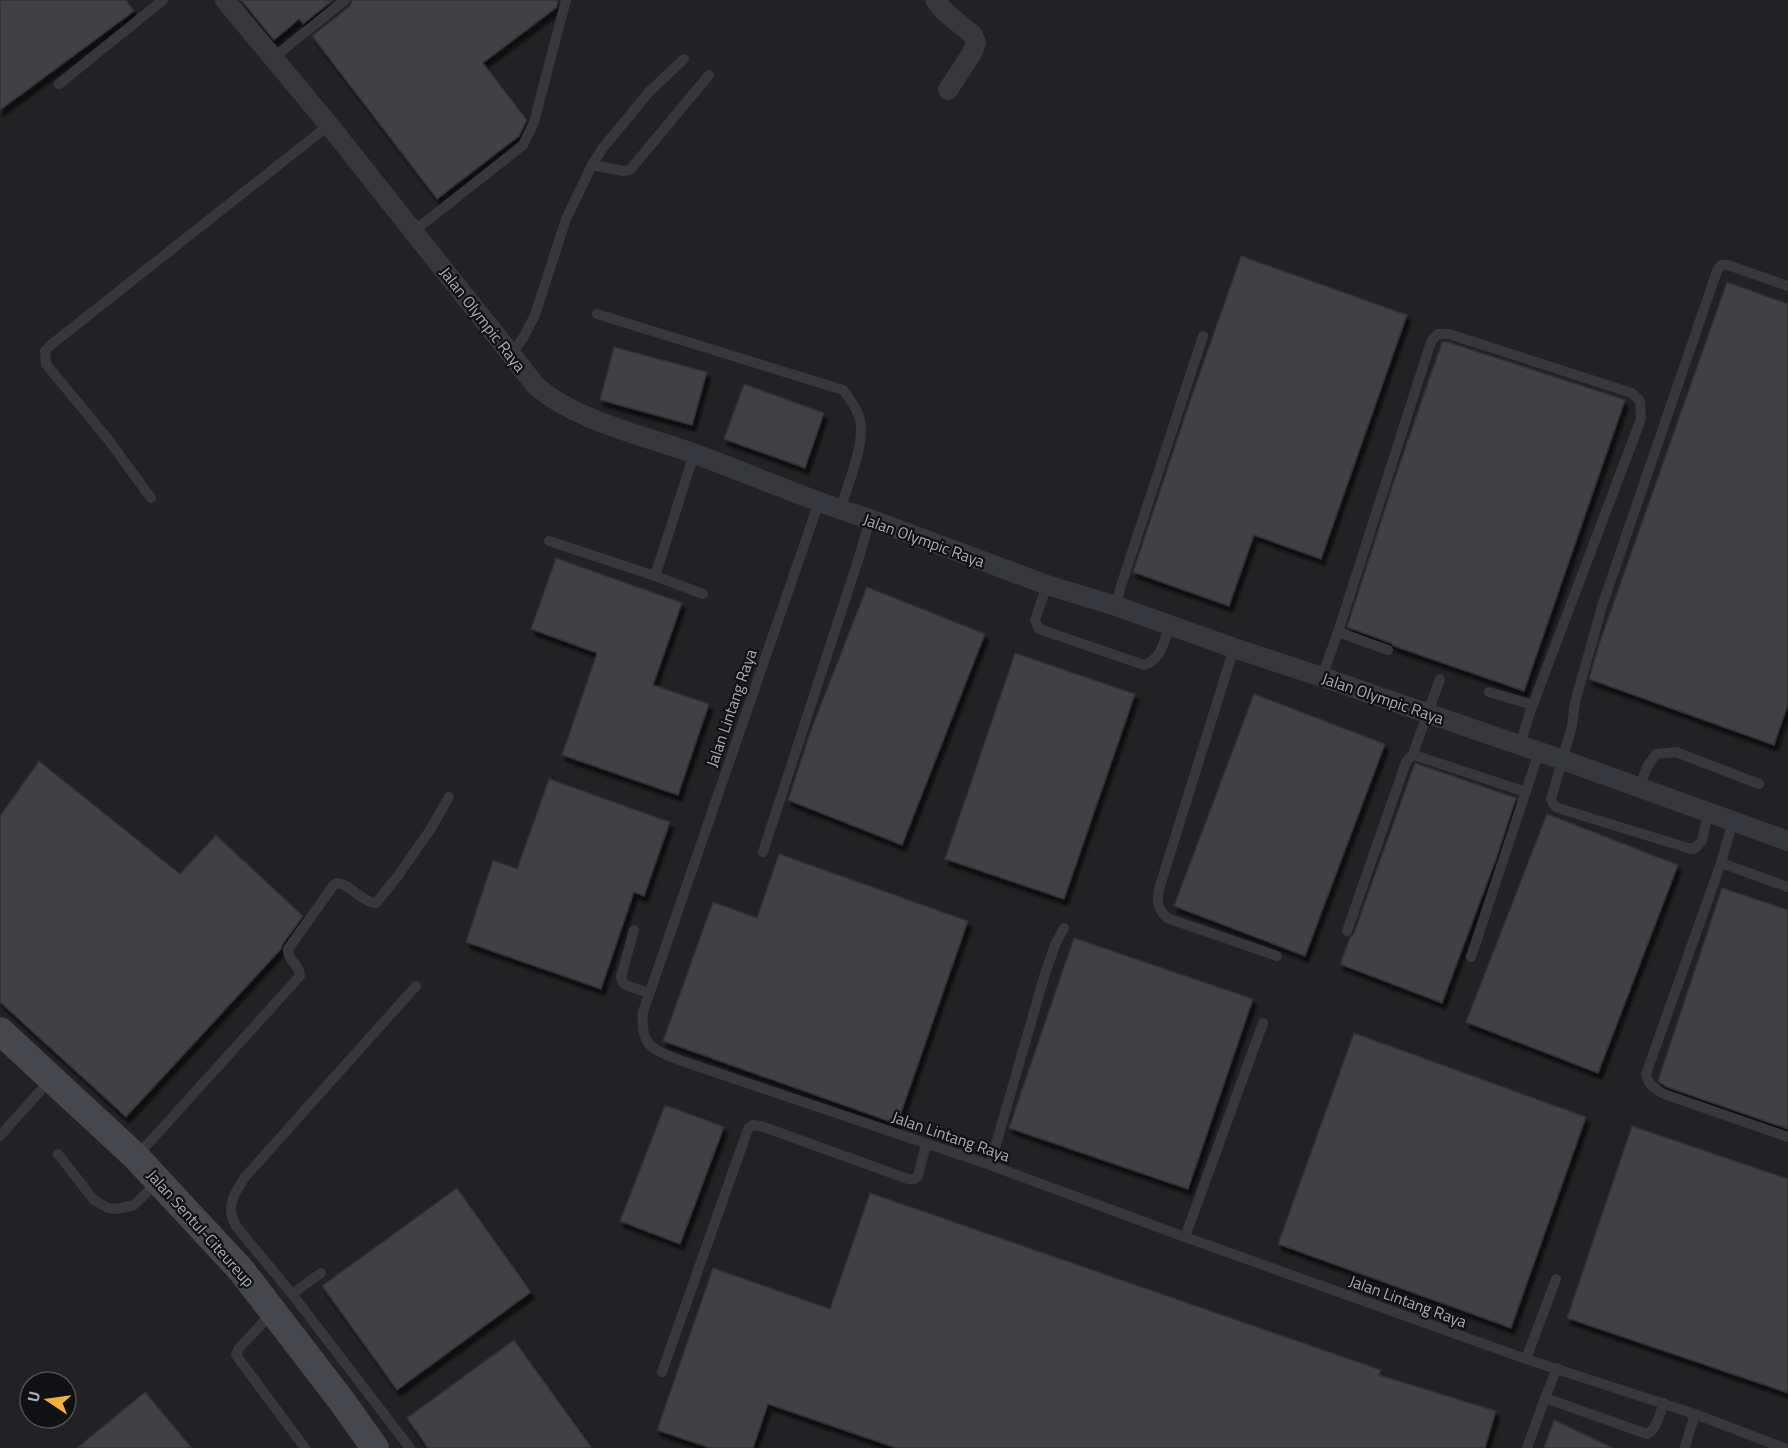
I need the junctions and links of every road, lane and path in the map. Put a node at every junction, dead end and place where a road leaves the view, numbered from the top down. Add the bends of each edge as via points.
1 (163, 0) edge
2 (225, 0) edge
3 (345, 0) edge
4 (566, 0) edge
5 (935, 0) edge
6 (273, 58) junction
7 (684, 59) dead end
8 (709, 75) dead end
9 (59, 84) dead end
10 (948, 90) dead end
11 (329, 125) junction
12 (592, 165) junction
13 (414, 231) junction
14 (1788, 286) edge
15 (597, 314) dead end
16 (1203, 336) dead end
17 (511, 354) junction
18 (694, 454) junction
19 (151, 498) dead end
20 (819, 502) junction
21 (840, 510) junction
22 (870, 519) junction
23 (549, 542) dead end
24 (655, 576) junction
25 (1047, 585) junction
26 (704, 594) dead end
27 (1116, 606) junction
28 (1170, 625) junction
29 (1338, 632) junction
30 (1234, 648) junction
31 (1388, 650) dead end
32 (1322, 677) junction
33 (1440, 679) dead end
34 (1489, 692) dead end
35 (1533, 705) junction
36 (1428, 714) junction
37 (1529, 749) junction
38 (1414, 755) junction
39 (1563, 760) junction
40 (1759, 784) dead end
41 (1639, 788) junction
42 (1526, 792) junction
43 (449, 797) dead end
44 (1707, 812) junction
45 (1733, 821) junction
46 (1788, 841) edge
47 (763, 852) dead end
48 (1721, 863) junction
49 (1788, 887) edge
50 (1064, 928) dead end
51 (634, 930) dead end
52 (1347, 931) dead end
53 (1277, 956) dead end
54 (1471, 957) dead end
55 (416, 986) dead end
56 (649, 993) junction
57 (1263, 1023) dead end
58 (0, 1031) edge
59 (51, 1078) junction
60 (0, 1136) edge
61 (1788, 1137) edge
62 (926, 1144) junction
63 (58, 1154) dead end
64 (136, 1157) junction
65 (990, 1165) junction
66 (159, 1181) junction
67 (1185, 1237) junction
68 (321, 1273) dead end
69 (1556, 1279) dead end
70 (275, 1292) junction
71 (1526, 1359) junction
72 (1557, 1368) junction
73 (662, 1372) dead end
74 (1545, 1398) junction
75 (1664, 1403) junction
76 (1695, 1414) junction
77 (300, 1446) edge
78 (375, 1448) edge
79 (410, 1448) edge
80 (1527, 1448) edge
81 (1686, 1448) edge
82 (1785, 1448) edge

1 - 9 lane
2 - 6 street, Jalan Olympic Raya
3 - 6 lane
4 - 13 lane via 526,141
5 - 10 street via 973,35 976,44
6 - 11 street, Jalan Olympic Raya
7 - 12 lane via 649,92
8 - 12 lane via 630,170
11 - 13 street, Jalan Olympic Raya
11 - 19 lane via 45,351 46,364
12 - 17 lane via 566,219 535,315
13 - 17 street, Jalan Olympic Raya
14 - 39 lane via 1728,265 1717,270 1603,603
15 - 21 lane via 843,390 857,411 861,426 860,443
16 - 27 lane
17 - 18 street, Jalan Olympic Raya via 536,386 565,407
18 - 20 street, Jalan Olympic Raya
18 - 24 lane
20 - 21 street, Jalan Olympic Raya
20 - 56 lane, Jalan Lintang Raya
21 - 22 street, Jalan Olympic Raya
22 - 25 street, Jalan Olympic Raya
22 - 47 lane
23 - 24 lane
24 - 26 lane
25 - 27 street, Jalan Olympic Raya
25 - 28 lane via 1035,620 1039,629 1144,665 1158,657
27 - 28 street, Jalan Olympic Raya
28 - 30 street, Jalan Olympic Raya
29 - 31 lane
29 - 32 lane
29 - 35 lane via 1429,348 1438,334 1449,334 1632,393 1640,402 1641,419
30 - 32 street, Jalan Olympic Raya
30 - 53 lane via 1157,903 1167,918
32 - 36 street, Jalan Olympic Raya
33 - 36 lane
34 - 35 lane
35 - 37 lane
36 - 37 street, Jalan Olympic Raya
36 - 38 lane
37 - 39 street, Jalan Olympic Raya
37 - 42 lane
38 - 42 lane
38 - 52 lane via 1406,762
39 - 41 street, Jalan Olympic Raya
39 - 44 lane via 1551,799 1557,808 1694,849 1702,841
40 - 41 lane via 1676,752 1656,754
41 - 44 street, Jalan Olympic Raya
42 - 54 lane
43 - 64 lane via 398,877 376,903 366,901 342,883 333,886 288,949 300,976
44 - 45 street, Jalan Olympic Raya
45 - 46 street, Jalan Olympic Raya
45 - 48 lane
48 - 49 lane
48 - 61 lane via 1649,1061 1647,1081 1664,1094
50 - 65 lane via 1044,977
51 - 56 lane via 621,977 628,986
55 - 70 lane via 238,1188 230,1209 231,1218
56 - 62 lane, Jalan Lintang Raya via 642,1012 642,1031 648,1044 662,1053
57 - 67 lane
58 - 59 street, Jalan Sentul-Citeureup
59 - 60 lane
59 - 64 street, Jalan Sentul-Citeureup
62 - 65 lane, Jalan Lintang Raya
62 - 73 lane via 918,1176 908,1179 761,1126 748,1129
63 - 66 lane via 94,1200 108,1208 134,1205
64 - 66 street, Jalan Sentul-Citeureup
65 - 67 lane, Jalan Lintang Raya
66 - 70 street, Jalan Sentul-Citeureup via 242,1270
67 - 71 lane, Jalan Lintang Raya
68 - 70 lane
69 - 71 lane
70 - 77 lane via 236,1355
70 - 78 street, Jalan Sentul-Citeureup
70 - 79 lane
71 - 72 lane, Jalan Lintang Raya
72 - 74 lane
72 - 75 lane, Jalan Lintang Raya
74 - 75 lane via 1647,1434 1654,1430
74 - 80 lane
75 - 76 lane, Jalan Lintang Raya
76 - 81 lane
76 - 82 lane, Jalan Lintang Raya

